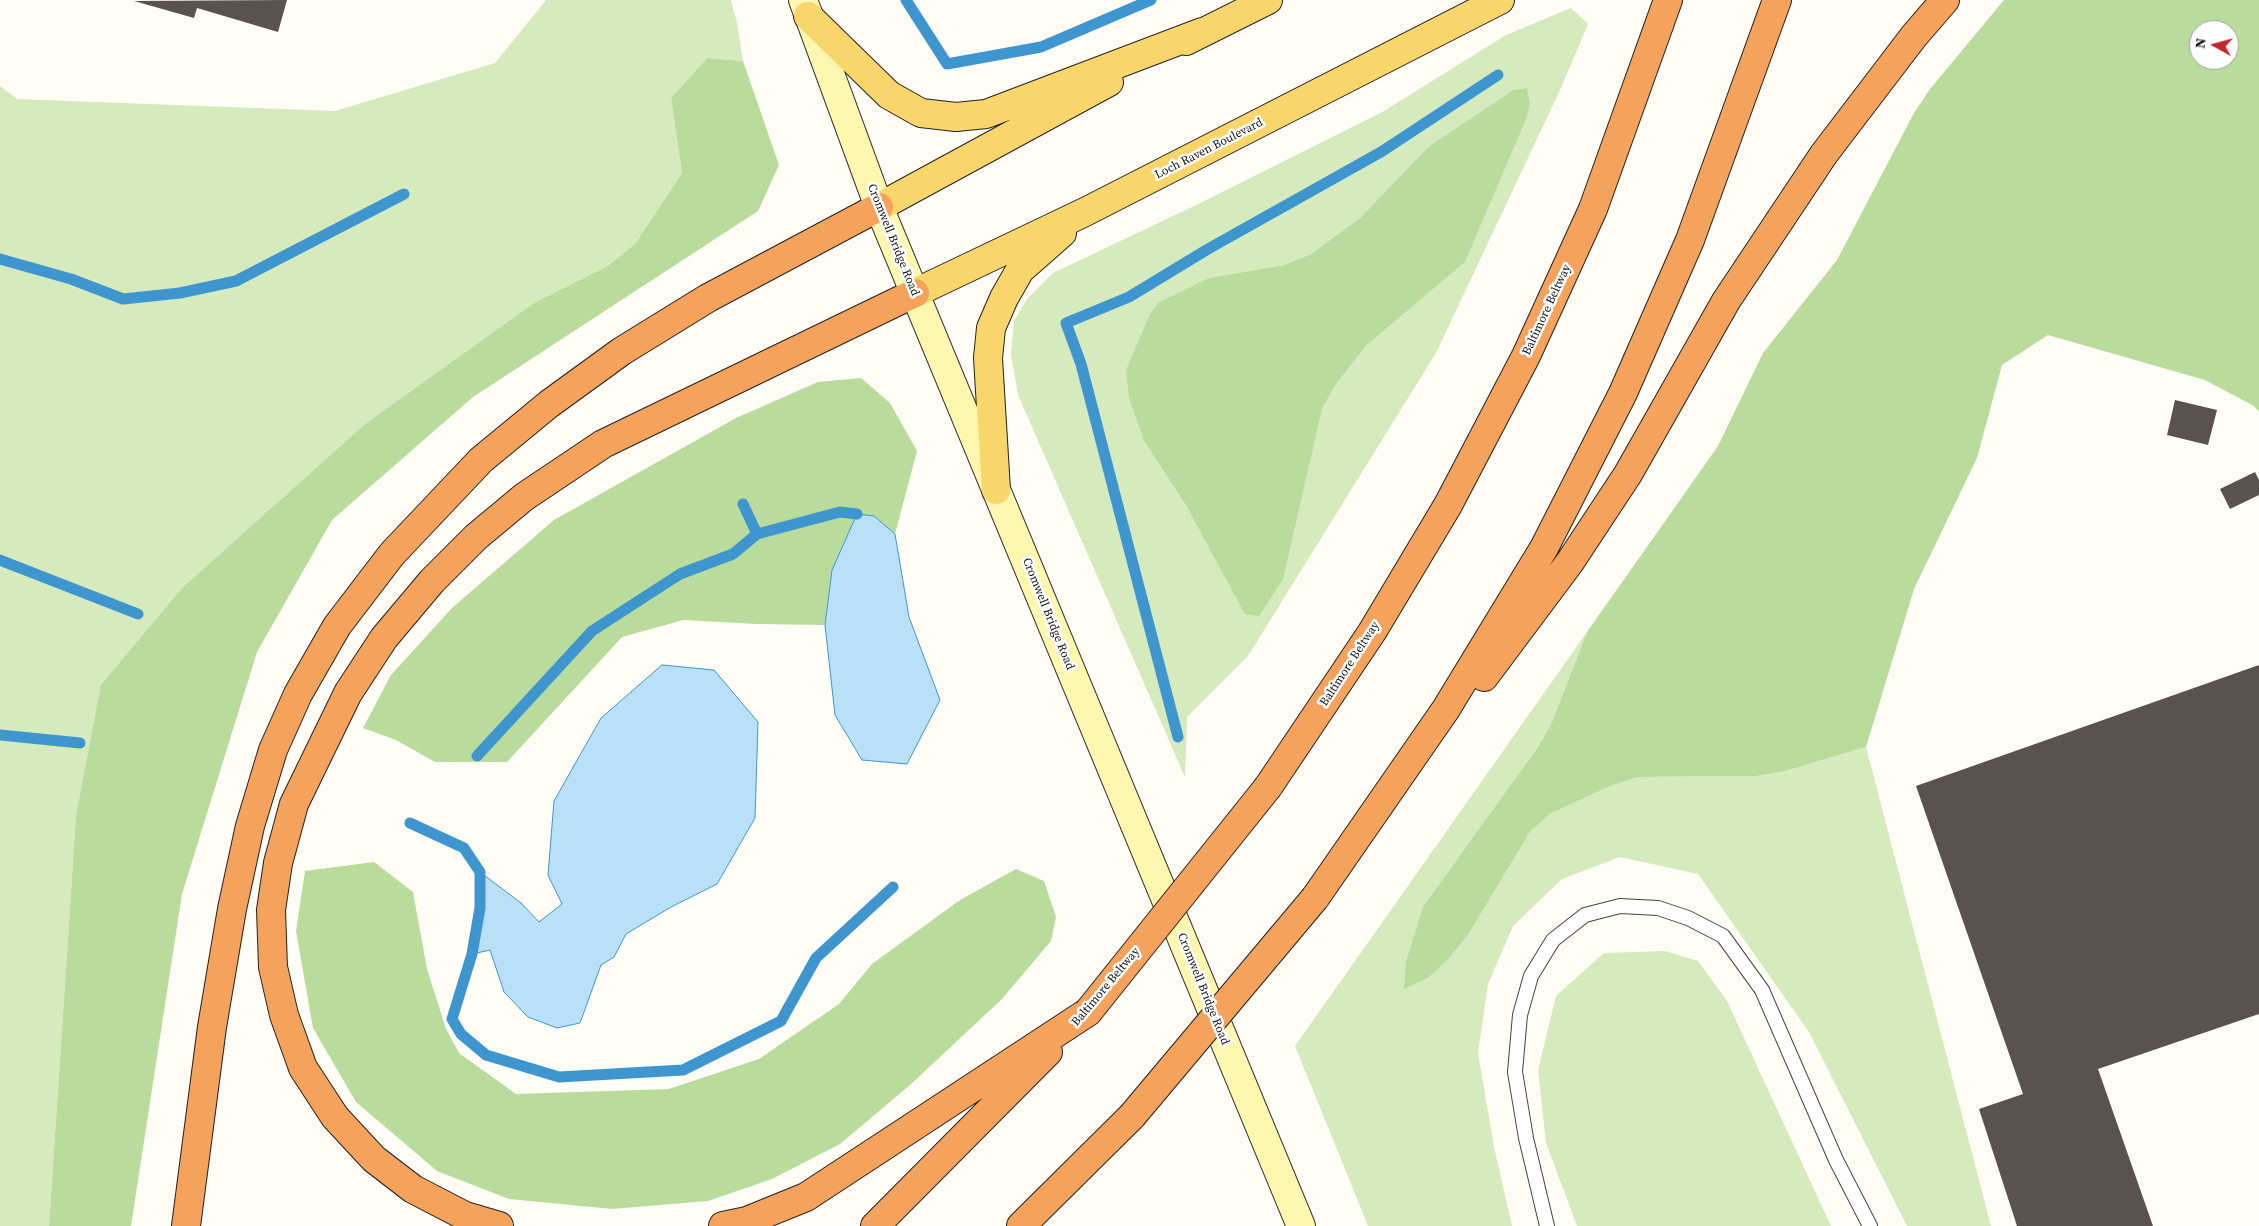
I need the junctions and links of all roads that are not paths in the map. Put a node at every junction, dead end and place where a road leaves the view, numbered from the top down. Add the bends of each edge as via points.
1 (1268, 0) edge
2 (1500, 0) edge
3 (1668, 0) edge
4 (1778, 0) edge
5 (1945, 0) edge
6 (805, 8) edge
7 (1202, 32) junction
8 (879, 207) junction
9 (1086, 212) junction
10 (915, 293) junction
11 (996, 490) junction
12 (1376, 808) junction
13 (1088, 1012) junction
14 (1103, 1144) junction
15 (186, 1226) edge
16 (499, 1226) edge
17 (723, 1226) edge
18 (875, 1226) edge
19 (1021, 1226) edge
20 (1035, 1226) edge
21 (1301, 1226) edge
22 (1547, 1226) edge
23 (1870, 1226) edge

1 - 7 main road
2 - 9 main road, Loch Raven Boulevard
3 - 13 highway, Baltimore Beltway, bridge via 1593,210 1526,356 1448,505 1387,607 1268,787
4 - 12 highway via 1690,240 1623,393 1544,548 1446,709
5 - 12 highway via 1824,154 1731,293 1628,474 1570,562 1455,716
6 - 7 main road via 889,95 921,113 956,117 986,114
6 - 8 main road, Cromwell Bridge Road
7 - 8 main road
8 - 10 main road, Cromwell Bridge Road
8 - 15 highway via 708,298 622,351 550,404 481,460 392,554 337,626 298,694 277,742 250,826 212,1028
9 - 10 main road, Loch Raven Boulevard
9 - 11 main road via 1020,270 992,328 988,358
10 - 11 main road, Cromwell Bridge Road
10 - 16 highway via 603,444 524,497 476,537 432,581 384,638 348,693 298,796 278,863 271,910 273,967 284,1015 304,1068 335,1117 374,1159 414,1189 456,1212
11 - 21 main road, Cromwell Bridge Road
12 - 14 highway, bridge via 1315,898 1132,1116
13 - 17 highway via 806,1197 747,1221
13 - 18 highway, Baltimore Beltway
14 - 19 highway
14 - 20 highway
22 - 23 lane via 1526,1138 1515,1072 1520,1015 1531,976 1553,940 1585,915 1620,906 1658,908 1688,918 1723,936 1762,990 1836,1160

